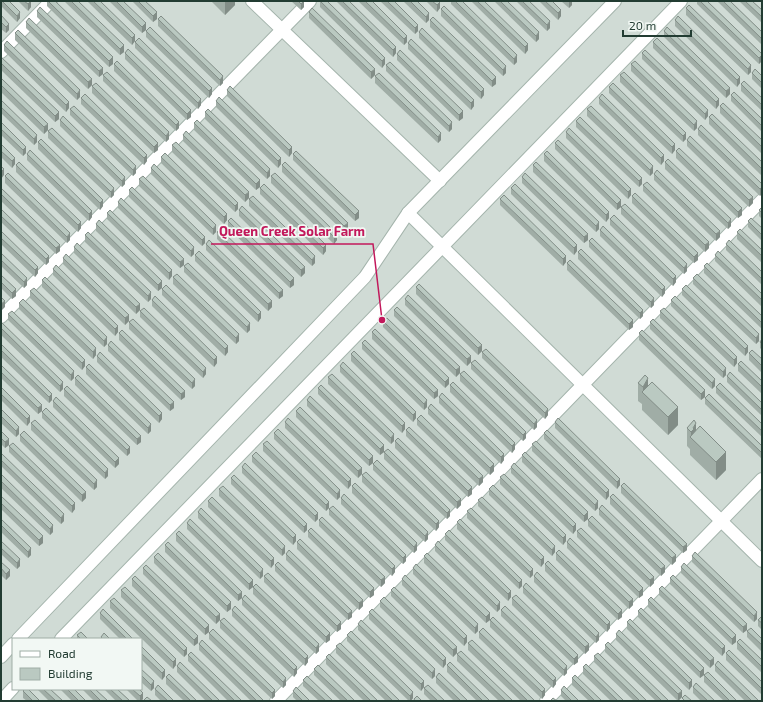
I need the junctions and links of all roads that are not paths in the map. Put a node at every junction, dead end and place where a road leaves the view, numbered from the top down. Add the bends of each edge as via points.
1 (51, 1) edge
2 (252, 1) edge
3 (310, 1) edge
4 (615, 1) edge
5 (680, 1) edge
6 (282, 30) junction
7 (1, 52) edge
8 (440, 181) junction
9 (762, 200) edge
10 (408, 213) junction
11 (442, 246) junction
12 (1, 317) edge
13 (583, 385) junction
14 (762, 478) edge
15 (721, 521) junction
16 (762, 561) edge
17 (19, 638) edge
18 (62, 638) edge
19 (12, 645) edge
20 (1, 657) edge
21 (12, 689) edge
22 (1, 701) edge
23 (276, 701) edge
24 (546, 701) edge

1 - 7 lane
2 - 6 lane
3 - 6 lane
4 - 8 lane
5 - 11 lane
6 - 8 lane
6 - 12 lane
8 - 10 lane
9 - 13 lane
10 - 11 lane
10 - 17 lane via 365,277
11 - 13 lane
11 - 18 lane
13 - 15 lane
13 - 23 lane
14 - 15 lane
15 - 16 lane
15 - 24 lane
19 - 20 lane
21 - 22 lane

